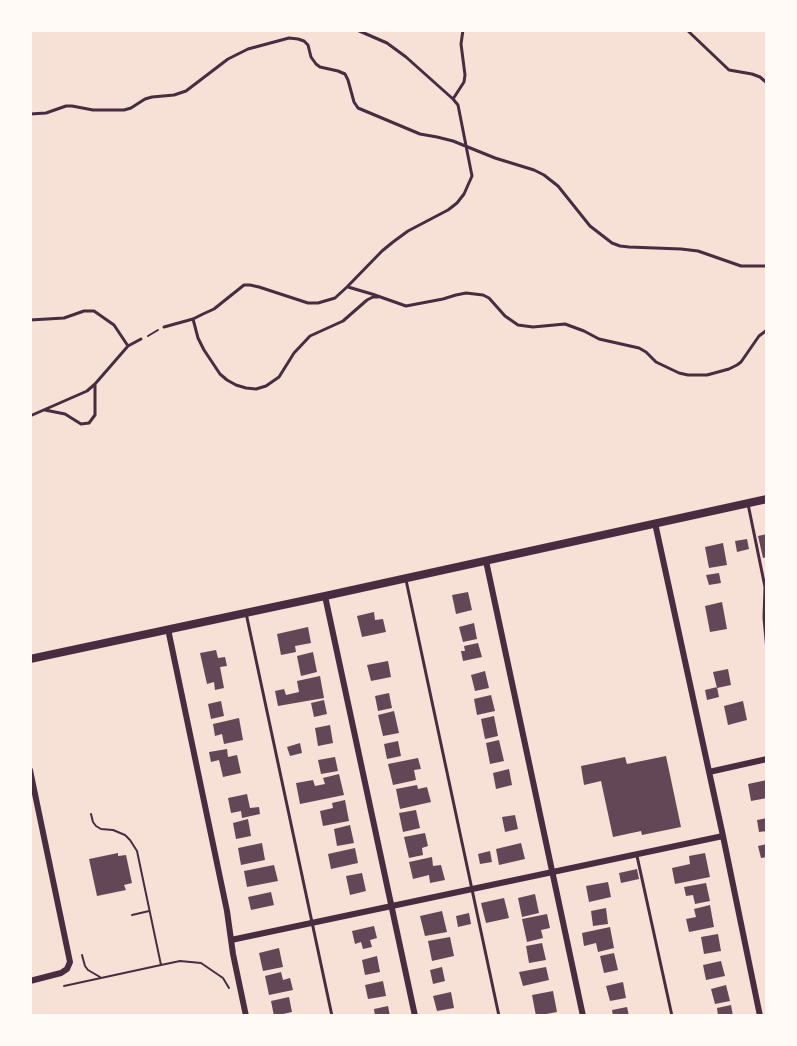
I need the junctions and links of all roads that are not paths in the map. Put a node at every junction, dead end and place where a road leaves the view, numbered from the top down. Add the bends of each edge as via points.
1 (357, 30) edge
2 (463, 30) edge
3 (687, 30) edge
4 (767, 83) edge
5 (453, 99) junction
6 (30, 114) edge
7 (466, 146) junction
8 (767, 266) edge
9 (347, 287) junction
10 (383, 297) junction
11 (193, 319) junction
12 (30, 320) edge
13 (164, 327) road end
14 (767, 330) edge
15 (141, 339) road end
16 (128, 346) junction
17 (95, 384) junction
18 (44, 410) junction
19 (30, 416) edge
20 (767, 499) edge
21 (748, 503) junction
22 (655, 523) junction
23 (486, 561) junction
24 (406, 578) junction
25 (325, 596) junction
26 (246, 613) junction
27 (168, 629) junction
28 (767, 650) edge
29 (30, 659) edge
30 (767, 759) edge
31 (30, 770) edge
32 (709, 772) junction
33 (723, 836) junction
34 (636, 854) junction
35 (551, 872) junction
36 (472, 889) junction
37 (391, 906) junction
38 (312, 923) junction
39 (231, 940) junction
40 (30, 981) edge
41 (246, 1016) edge
42 (332, 1016) edge
43 (415, 1016) edge
44 (499, 1016) edge
45 (583, 1016) edge
46 (672, 1016) edge
47 (760, 1016) edge

1 - 5 lane via 387,43
2 - 5 lane via 464,82
3 - 4 lane via 729,70 752,74
5 - 7 lane via 458,105
6 - 7 lane via 66,106 124,110 145,99 181,93 237,54 289,38 304,41 320,67 345,74 354,102 363,111 420,134
7 - 8 lane via 544,175 558,186 590,226 620,246 698,251 741,266
7 - 9 lane via 472,176 457,203 393,242
9 - 10 lane
9 - 11 lane via 334,298 308,303 244,285 214,309
10 - 11 lane via 373,297 343,321 310,336 279,377 256,389 236,385 220,374 198,338
10 - 14 lane via 406,306 466,293 483,295 518,325 565,324 599,339 639,348 656,362 688,375 707,375 737,365
11 - 13 lane
12 - 16 lane via 94,311 114,325
15 - 16 lane
16 - 17 lane
17 - 18 lane
17 - 18 lane via 95,415 89,423 81,424 65,414
18 - 19 lane
20 - 21 main road
21 - 22 main road
21 - 28 lane via 765,587
22 - 23 main road
22 - 32 street
23 - 24 main road
23 - 35 street
24 - 25 main road
24 - 36 lane
25 - 26 main road
25 - 37 street
26 - 27 main road
26 - 38 lane
27 - 29 main road
27 - 39 street
30 - 32 street
31 - 40 street via 70,962 57,975
32 - 33 street
33 - 34 street
33 - 47 street
34 - 35 street
34 - 46 lane
35 - 36 street
35 - 45 street
36 - 37 street
36 - 44 lane
37 - 38 street
37 - 43 street
38 - 39 street
38 - 42 lane
39 - 41 street

